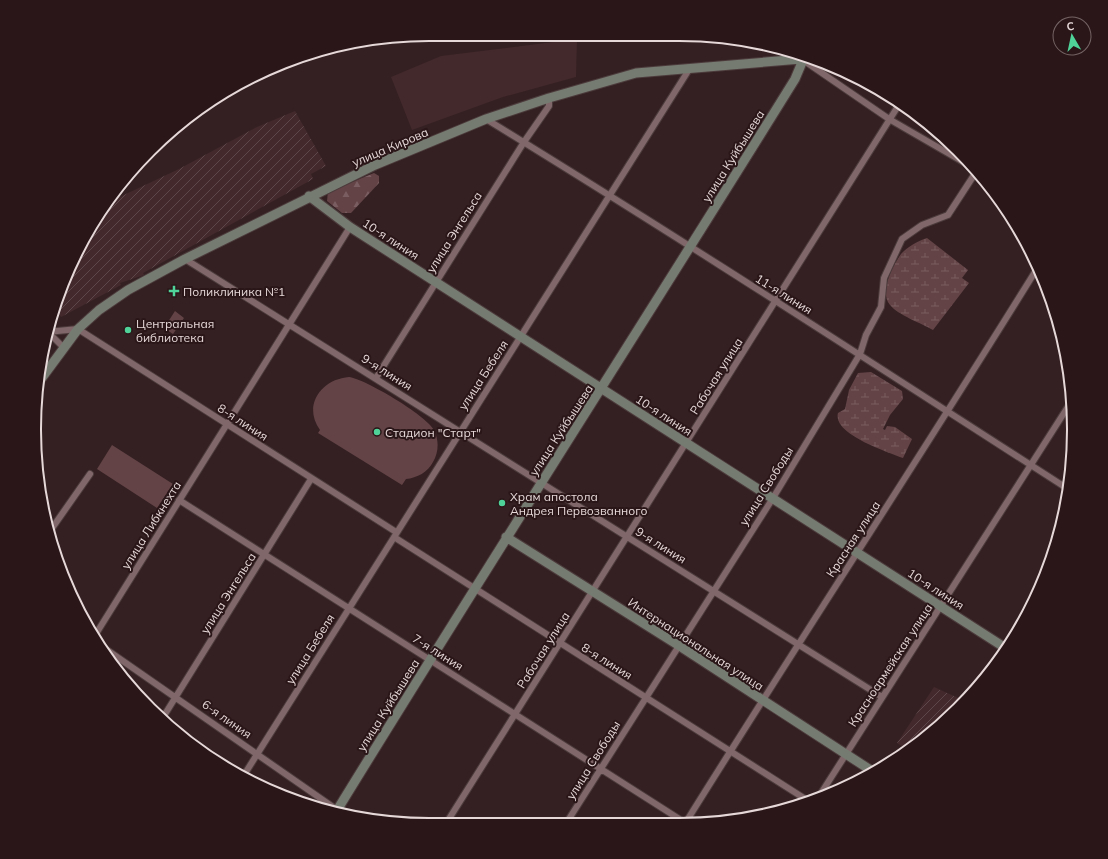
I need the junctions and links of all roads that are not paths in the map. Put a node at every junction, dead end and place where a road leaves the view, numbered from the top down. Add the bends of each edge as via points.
1 (798, 60) edge
2 (802, 62) edge
3 (809, 64) edge
4 (690, 68) junction
5 (550, 98) junction
6 (897, 108) edge
7 (486, 119) junction
8 (889, 119) junction
9 (524, 142) junction
10 (955, 157) edge
11 (973, 176) edge
12 (610, 195) junction
13 (309, 196) junction
14 (350, 227) junction
15 (690, 247) junction
16 (185, 259) junction
17 (1034, 274) edge
18 (436, 282) junction
19 (775, 302) junction
20 (291, 322) junction
21 (78, 329) junction
22 (53, 331) edge
23 (521, 336) junction
24 (52, 337) edge
25 (64, 348) junction
26 (860, 354) junction
27 (45, 374) edge
28 (376, 378) junction
29 (602, 388) junction
30 (1066, 409) edge
31 (949, 411) junction
32 (226, 425) junction
33 (460, 431) junction
34 (686, 444) junction
35 (1030, 465) junction
36 (90, 474) dead end
37 (311, 479) junction
38 (541, 482) junction
39 (1063, 486) edge
40 (773, 498) junction
41 (179, 500) junction
42 (53, 527) edge
43 (395, 535) junction
44 (627, 536) junction
45 (506, 537) junction
46 (858, 552) junction
47 (265, 555) junction
48 (474, 589) junction
49 (713, 590) junction
50 (592, 591) junction
51 (940, 606) junction
52 (349, 609) junction
53 (98, 631) edge
54 (559, 644) junction
55 (798, 644) junction
56 (678, 645) junction
57 (1002, 646) edge
58 (112, 653) edge
59 (430, 660) junction
60 (175, 697) junction
61 (645, 697) junction
62 (882, 697) junction
63 (762, 700) junction
64 (165, 714) edge
65 (516, 714) junction
66 (730, 750) junction
67 (257, 753) junction
68 (845, 754) junction
69 (601, 768) junction
70 (868, 769) edge
71 (246, 772) edge
72 (823, 789) edge
73 (803, 797) edge
74 (329, 805) edge
75 (341, 808) edge
76 (450, 818) edge
77 (570, 818) edge
78 (679, 818) edge
79 (688, 818) edge

1 - 4 street, улица Кирова
2 - 15 street, улица Куйбышева via 795,79
3 - 8 street
4 - 5 street, улица Кирова via 636,73
4 - 12 street, улица Бебеля
5 - 7 street, улица Кирова
5 - 9 street, улица Энгельса via 549,106
6 - 8 street, Рабочая улица
7 - 9 street, 11-я линия
7 - 13 street, улица Кирова via 375,165
8 - 10 street
8 - 19 street, Рабочая улица
9 - 12 street, 11-я линия
9 - 18 street, улица Энгельса
11 - 26 street, улица Свободы via 948,215 922,225 902,239 884,278 881,307 866,335
12 - 15 street, 11-я линия
12 - 23 street, улица Бебеля
13 - 14 street, 10-я линия
13 - 16 street, улица Кирова
14 - 18 street, 10-я линия
14 - 20 street
15 - 19 street, 11-я линия
15 - 29 street, улица Куйбышева
16 - 20 street, 9-я линия
16 - 21 street, улица Кирова via 122,294
17 - 31 street, Красная улица
18 - 23 street, 10-я линия
18 - 28 street, улица Энгельса
19 - 26 street, 11-я линия
19 - 34 street, Рабочая улица
20 - 28 street, 9-я линия
20 - 32 street, улица Либкнехта
21 - 22 street
21 - 25 street, улица Кирова
21 - 32 street, 8-я линия
23 - 29 street, 10-я линия
23 - 33 street, улица Бебеля
24 - 25 street
25 - 27 street, улица Кирова
26 - 31 street, 11-я линия
26 - 40 street, улица Свободы
28 - 33 street, 9-я линия
29 - 34 street, 10-я линия
29 - 38 street, улица Куйбышева
30 - 35 street, Красноармейская улица
31 - 35 street, 11-я линия
31 - 46 street, Красная улица
32 - 37 street, 8-я линия
32 - 41 street, улица Либкнехта
33 - 38 street, 9-я линия
33 - 43 street, улица Бебеля
34 - 40 street, 10-я линия
34 - 44 street, Рабочая улица
35 - 39 street, 11-я линия
35 - 51 street, Красноармейская улица
36 - 42 street
37 - 43 street, 8-я линия
37 - 47 street, улица Энгельса
38 - 44 street, 9-я линия
38 - 45 street, улица Куйбышева
40 - 46 street, 10-я линия
40 - 49 street, улица Свободы
41 - 47 street, 7-я линия
41 - 53 street, улица Либкнехта
43 - 48 street, 8-я линия
43 - 52 street, улица Бебеля
44 - 49 street, 9-я линия
44 - 50 street, Рабочая улица
45 - 48 street, улица Куйбышева
45 - 50 street, Интернациональная улица
46 - 51 street, 10-я линия
46 - 55 street, Красная улица
47 - 52 street, 7-я линия
47 - 60 street, улица Энгельса
48 - 54 street, 8-я линия
48 - 59 street, улица Куйбышева
49 - 55 street, 9-я линия
49 - 56 street, улица Свободы
50 - 54 street, Рабочая улица
50 - 56 street, Интернациональная улица
51 - 57 street, 10-я линия
51 - 62 street, Красноармейская улица
52 - 59 street, 7-я линия
52 - 67 street, улица Бебеля
54 - 61 street, 8-я линия
54 - 65 street, Рабочая улица
55 - 62 street, 9-я линия
55 - 63 street, Красная улица
56 - 61 street, улица Свободы
56 - 63 street, Интернациональная улица
58 - 60 street, 6-я линия
59 - 65 street, 7-я линия
59 - 75 street, улица Куйбышева
60 - 64 street, улица Энгельса
60 - 67 street, 6-я линия
61 - 66 street, 8-я линия
61 - 69 street, улица Свободы
62 - 68 street, Красноармейская улица
63 - 66 street, Красная улица
63 - 68 street, Интернациональная улица
65 - 69 street, 7-я линия
65 - 76 street, Рабочая улица
66 - 73 street, 8-я линия
66 - 79 street, Красная улица
67 - 71 street, улица Бебеля
67 - 74 street, 6-я линия
68 - 70 street, Интернациональная улица
68 - 72 street, Красноармейская улица
69 - 77 street, улица Свободы
69 - 78 street, 7-я линия

